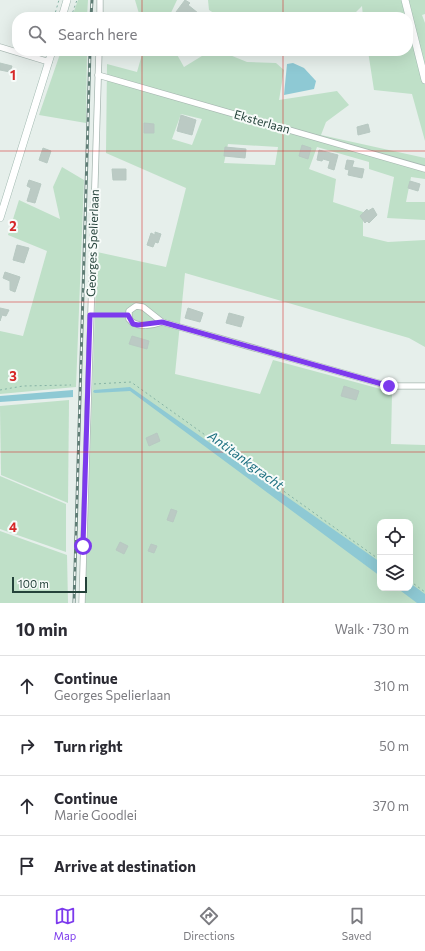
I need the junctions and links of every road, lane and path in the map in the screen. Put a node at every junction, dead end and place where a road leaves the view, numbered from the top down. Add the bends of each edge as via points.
1 (59, 0) edge
2 (67, 0) edge
3 (77, 0) edge
4 (100, 0) edge
5 (405, 0) edge
6 (55, 12) edge
7 (63, 12) edge
8 (73, 12) edge
9 (100, 12) edge
10 (408, 12) edge
11 (413, 32) edge
12 (0, 47) edge
13 (12, 51) edge
14 (29, 56) edge
15 (50, 56) edge
16 (99, 56) edge
17 (48, 62) junction
18 (98, 75) junction
19 (425, 80) edge
20 (425, 169) edge
21 (0, 218) edge
22 (90, 315) junction
23 (128, 315) junction
24 (162, 322) junction
25 (89, 384) junction
26 (71, 385) dead end
27 (425, 386) edge
28 (0, 390) edge
29 (377, 558) edge
30 (413, 583) edge
31 (425, 592) edge
32 (82, 603) edge

1 - 6 path
2 - 7 main road
3 - 8 path
4 - 9 street
5 - 10 main road
11 - 19 main road
12 - 13 street
14 - 17 street
15 - 17 main road
16 - 18 street, Georges Spelierlaan
17 - 21 main road
18 - 20 street, Eksterlaan
18 - 22 street, Georges Spelierlaan
22 - 23 path
22 - 25 street, Georges Spelierlaan
23 - 24 street via 133,324
23 - 24 street via 131,308 139,306
24 - 27 street via 389,386
25 - 29 path via 131,382
25 - 32 street, Georges Spelierlaan
26 - 28 path via 23,386
30 - 31 path

